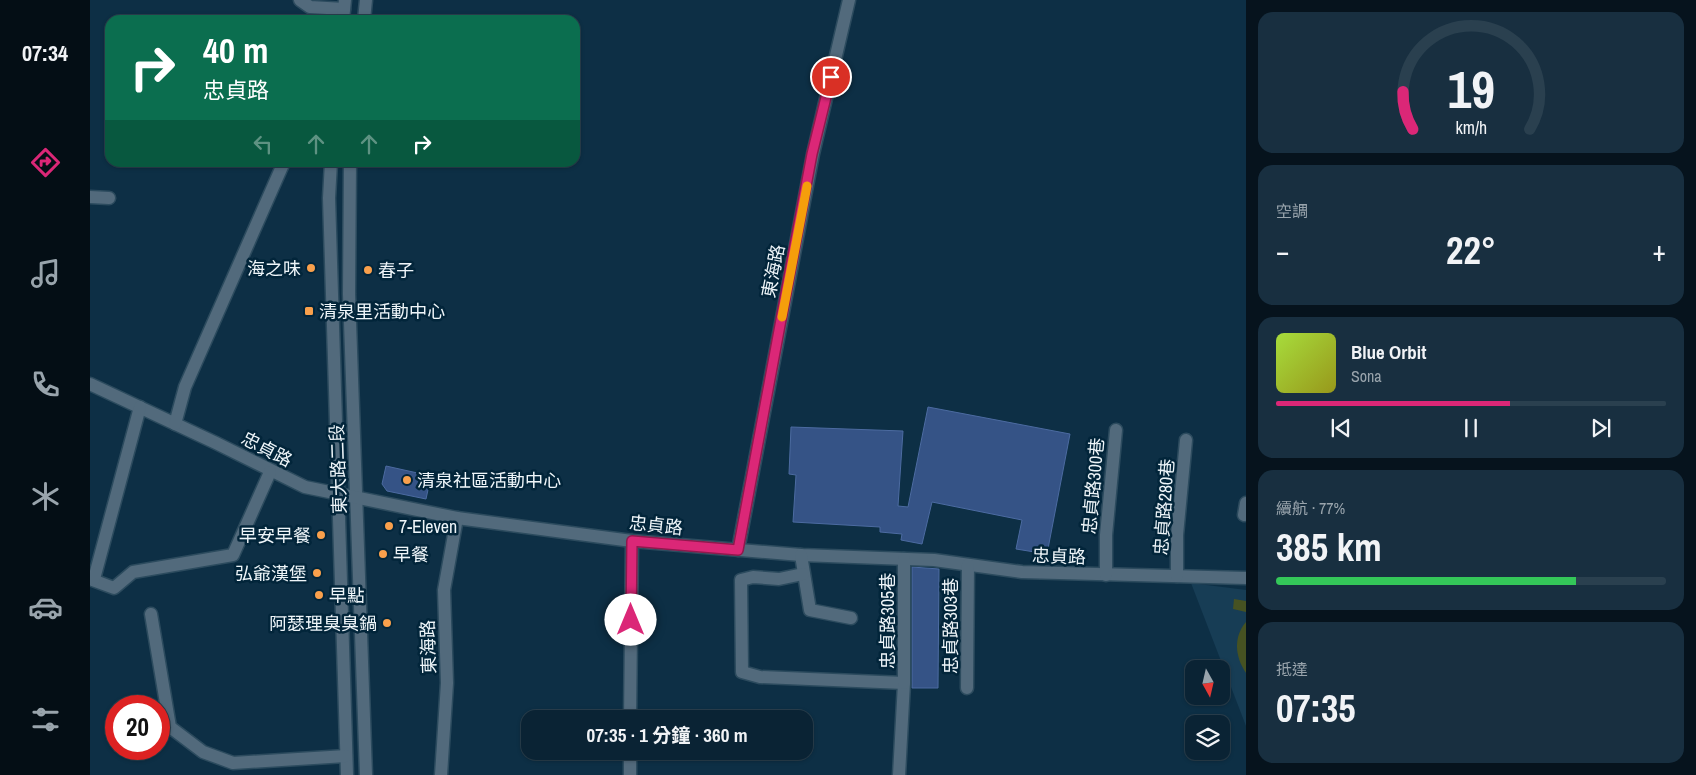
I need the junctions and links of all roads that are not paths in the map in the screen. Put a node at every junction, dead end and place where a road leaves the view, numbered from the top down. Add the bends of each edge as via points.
1 (300, 0) edge
2 (366, 0) edge
3 (850, 0) edge
4 (344, 10) edge
5 (364, 15) edge
6 (282, 167) edge
7 (330, 167) edge
8 (350, 167) edge
9 (90, 197) edge
10 (109, 198) dead end
11 (90, 384) edge
12 (140, 407) junction
13 (175, 424) junction
14 (1116, 430) dead end
15 (1186, 440) dead end
16 (270, 472) junction
17 (338, 493) junction
18 (356, 497) junction
19 (457, 518) junction
20 (632, 541) junction
21 (738, 550) junction
22 (801, 555) junction
23 (904, 559) junction
24 (968, 565) junction
25 (802, 574) junction
26 (1106, 575) junction
27 (1177, 576) junction
28 (1246, 578) edge
29 (92, 579) edge
30 (151, 614) dead end
31 (852, 618) dead end
32 (904, 682) junction
33 (967, 688) dead end
34 (630, 710) edge
35 (346, 756) junction
36 (630, 760) edge
37 (347, 775) edge
38 (366, 775) edge
39 (441, 775) edge
40 (630, 775) edge
41 (899, 775) edge

1 - 4 street via 310,6
2 - 5 street
3 - 21 street, 東海路 via 812,154
6 - 13 street via 185,387
7 - 17 street, 東大路二段
8 - 18 street, 東大路二段
9 - 10 street
11 - 12 street, 忠貞路
12 - 13 street, 忠貞路
12 - 29 street
13 - 16 street, 忠貞路
14 - 26 street, 忠貞路300巷 via 1106,535
15 - 27 street, 忠貞路280巷 via 1177,535
16 - 17 street, 忠貞路 via 305,487
16 - 29 street via 233,555 133,572 114,588
17 - 18 street, 忠貞路
17 - 35 street, 東大路二段
18 - 19 street, 忠貞路
18 - 38 street, 東大路二段
19 - 20 street, 忠貞路
19 - 39 street, 東海路 via 444,590 447,683
20 - 21 street, 忠貞路
20 - 34 street
21 - 22 street, 忠貞路
22 - 23 street, 忠貞路
22 - 25 street
23 - 24 street, 忠貞路
23 - 32 street, 忠貞路305巷
24 - 26 street, 忠貞路 via 1022,572
24 - 33 street, 忠貞路303巷
25 - 31 street via 810,610
25 - 32 street via 779,579 753,577 741,580 742,672 760,677
26 - 27 street, 忠貞路
27 - 28 street, 忠貞路
30 - 35 street via 170,727 203,752 233,763
32 - 41 street, 忠貞路305巷
35 - 37 street, 東大路二段
36 - 40 street

